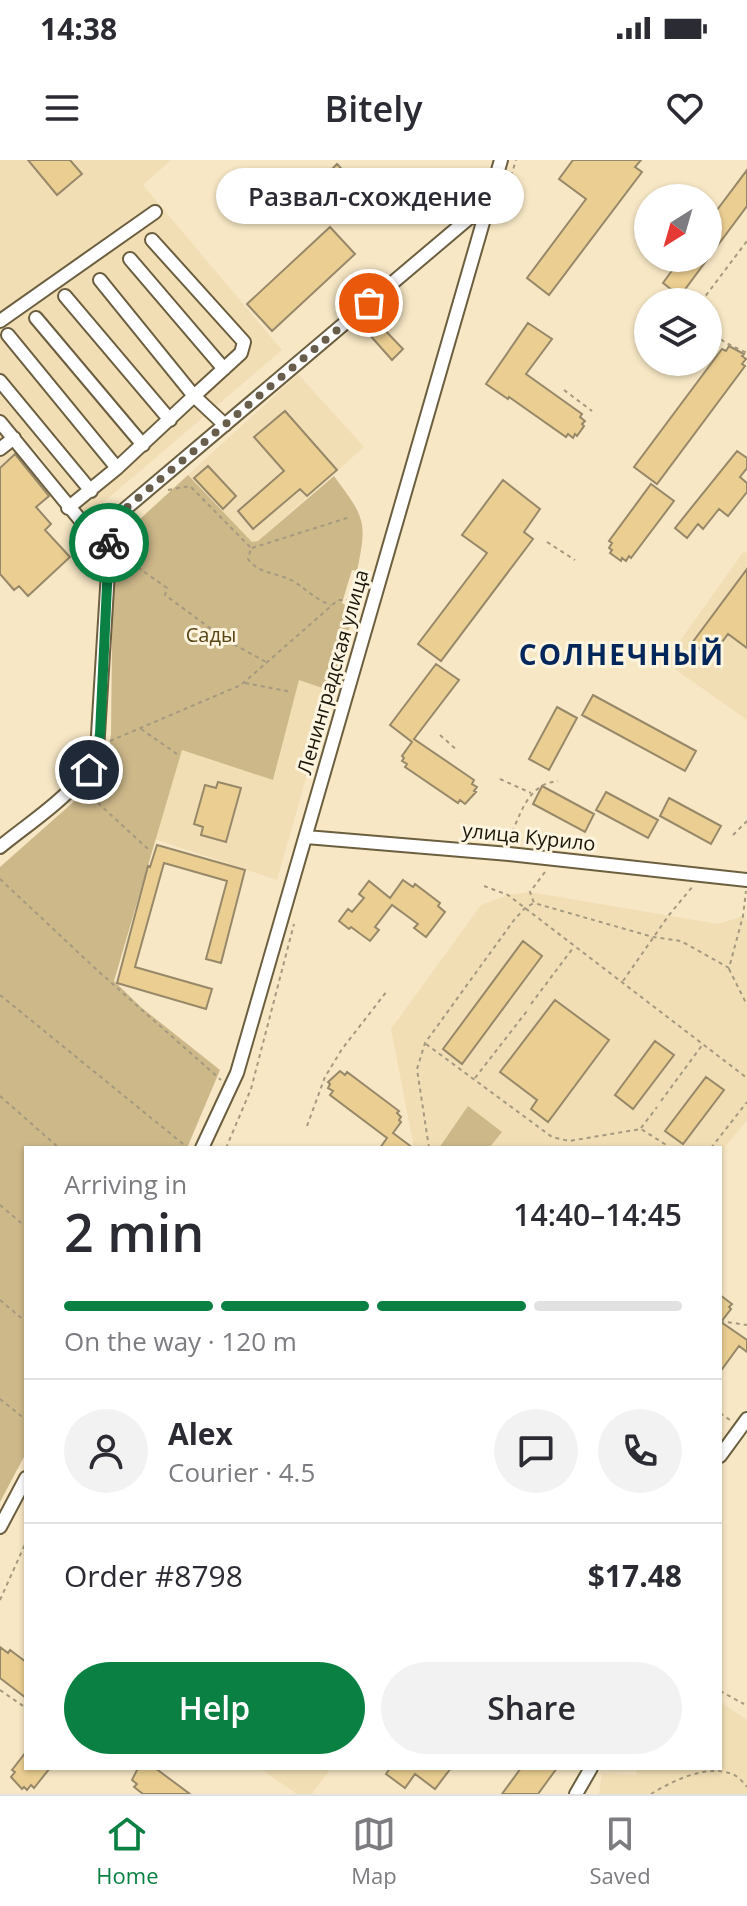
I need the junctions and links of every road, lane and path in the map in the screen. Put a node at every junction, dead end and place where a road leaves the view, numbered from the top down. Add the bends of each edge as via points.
1 (501, 160) edge
2 (488, 202) junction
3 (155, 212) dead end
4 (152, 240) dead end
5 (747, 241) edge
6 (130, 259) dead end
7 (100, 280) dead end
8 (712, 288) edge
9 (65, 296) dead end
10 (36, 318) dead end
11 (0, 321) edge
12 (8, 335) dead end
13 (722, 340) edge
14 (747, 353) edge
15 (224, 369) junction
16 (0, 381) edge
17 (564, 390) dead end
18 (194, 396) junction
19 (592, 411) dead end
20 (170, 420) junction
21 (0, 422) edge
22 (225, 425) junction
23 (14, 438) junction
24 (143, 445) junction
25 (0, 449) edge
26 (117, 468) junction
27 (91, 491) junction
28 (168, 491) dead end
29 (68, 508) junction
30 (350, 517) dead end
31 (109, 533) junction
32 (547, 542) dead end
33 (251, 548) junction
34 (108, 559) junction
35 (575, 560) dead end
36 (332, 606) junction
37 (371, 610) junction
38 (267, 663) junction
39 (243, 683) junction
40 (292, 692) dead end
41 (140, 728) junction
42 (440, 735) dead end
43 (98, 746) junction
44 (458, 751) dead end
45 (177, 754) dead end
46 (500, 779) dead end
47 (81, 780) junction
48 (558, 781) dead end
49 (532, 793) junction
50 (747, 821) edge
51 (733, 835) dead end
52 (306, 837) junction
53 (0, 847) edge
54 (148, 849) dead end
55 (502, 853) junction
56 (552, 860) junction
57 (702, 876) junction
58 (0, 879) edge
59 (747, 881) edge
60 (484, 886) dead end
61 (746, 897) edge
62 (534, 903) junction
63 (525, 908) junction
64 (653, 937) junction
65 (574, 946) junction
66 (729, 968) junction
67 (623, 982) junction
68 (387, 991) dead end
69 (0, 995) edge
70 (531, 1004) dead end
71 (747, 1005) edge
72 (527, 1011) dead end
73 (425, 1043) junction
74 (704, 1043) junction
75 (747, 1078) edge
76 (474, 1079) junction
77 (232, 1088) junction
78 (0, 1096) edge
79 (661, 1101) dead end
80 (747, 1102) edge
81 (657, 1107) dead end
82 (307, 1126) dead end
83 (641, 1129) junction
84 (57, 1146) edge
85 (186, 1146) edge
86 (203, 1146) edge
87 (429, 1146) edge
88 (668, 1146) edge
89 (713, 1146) edge
90 (0, 1205) edge
91 (24, 1225) edge
92 (0, 1300) edge
93 (24, 1320) edge
94 (722, 1321) edge
95 (747, 1325) edge
96 (0, 1399) edge
97 (24, 1418) edge
98 (747, 1419) edge
99 (722, 1453) edge
100 (24, 1482) edge
101 (0, 1527) edge
102 (24, 1546) edge
103 (0, 1600) edge
104 (0, 1690) edge
105 (722, 1692) edge
106 (744, 1704) dead end
107 (24, 1707) edge
108 (590, 1770) edge
109 (747, 1787) edge
110 (576, 1794) edge
111 (651, 1794) edge

1 - 2 street, Ленинградская улица
2 - 22 street
2 - 37 street, Ленинградская улица
3 - 11 street
4 - 15 street via 244,342 241,353
5 - 8 path
6 - 15 street
7 - 18 street
9 - 20 street
10 - 24 street
12 - 26 street
13 - 14 path
15 - 18 street
16 - 27 street
17 - 19 path
18 - 20 street
18 - 22 street
20 - 24 street
21 - 23 street
22 - 31 street via 118,515
23 - 25 street
23 - 29 street
24 - 26 street
26 - 27 street
27 - 29 street
28 - 33 path via 190,486
29 - 31 street via 86,527
30 - 33 path
31 - 34 street
32 - 35 path
33 - 36 path via 248,559 262,571 293,581
34 - 38 path via 133,564 167,588 165,595
34 - 43 street
36 - 37 path via 349,600
36 - 38 path
37 - 52 street, Ленинградская улица
38 - 39 path
39 - 40 path
39 - 41 path
41 - 43 path
41 - 45 path
42 - 44 path
43 - 47 street
46 - 49 path
47 - 53 street
47 - 54 path via 90,798
48 - 49 path
49 - 55 path
50 - 51 path
52 - 55 street, улица Курило
52 - 77 street, Ленинградская улица
55 - 56 street, улица Курило
56 - 57 street, улица Курило
56 - 62 path via 530,892
57 - 59 street, улица Курило
57 - 64 path
58 - 77 path
59 - 61 path
60 - 63 path
61 - 66 path
62 - 63 path
62 - 64 path
63 - 65 path
63 - 73 path
64 - 66 path via 681,941
64 - 67 path
65 - 67 path
65 - 70 path
66 - 71 path
67 - 74 path
68 - 82 path via 325,1077
69 - 85 path
72 - 76 path
73 - 76 path
73 - 87 path via 417,1069
74 - 75 path
74 - 79 path
76 - 83 path via 552,1137 569,1141
77 - 86 street, Ленинградская улица
78 - 84 path
80 - 89 path
81 - 83 path
83 - 88 path
90 - 91 path
92 - 93 path
94 - 95 path
96 - 97 path
98 - 99 street
100 - 101 street
102 - 103 path
104 - 107 path
105 - 106 path
108 - 110 street
109 - 111 path via 735,1774 713,1770

